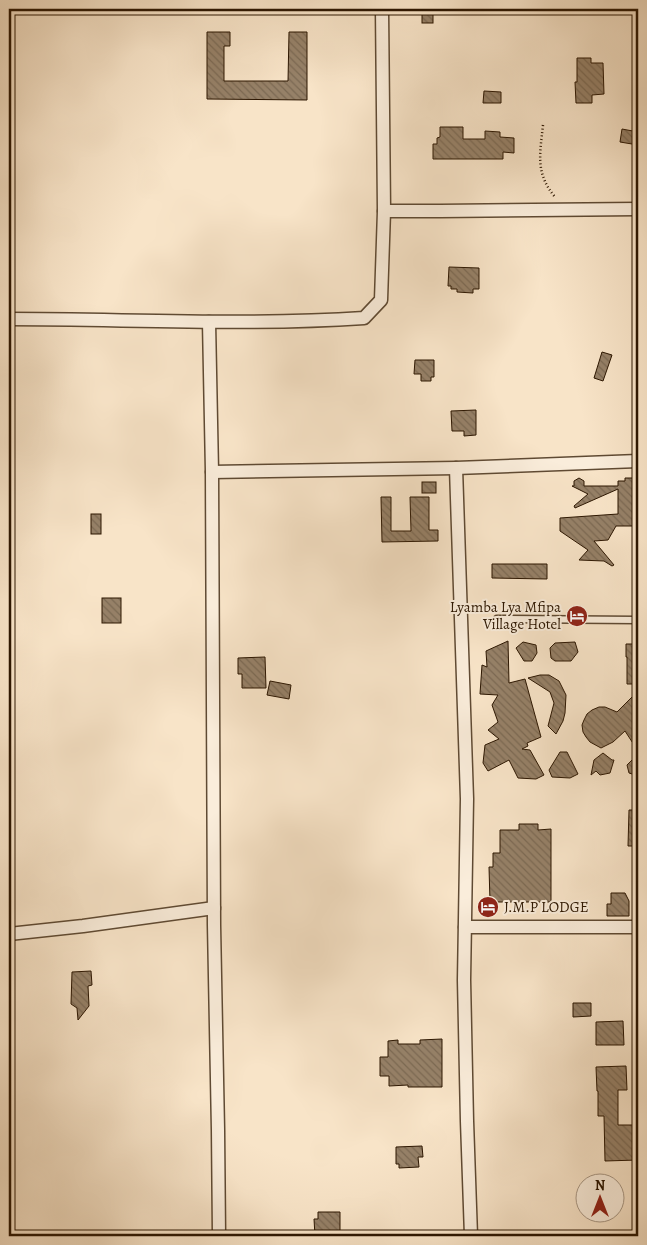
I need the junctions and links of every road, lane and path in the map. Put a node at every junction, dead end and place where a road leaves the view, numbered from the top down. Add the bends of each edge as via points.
1 (382, 9) edge
2 (544, 125) dead end
3 (638, 209) edge
4 (566, 210) junction
5 (384, 211) junction
6 (9, 319) edge
7 (209, 322) junction
8 (638, 461) edge
9 (456, 468) junction
10 (212, 472) junction
11 (497, 619) dead end
12 (638, 620) edge
13 (214, 908) junction
14 (464, 927) junction
15 (638, 927) edge
16 (9, 934) edge
17 (219, 1236) edge
18 (471, 1236) edge

1 - 5 street
2 - 4 path via 540,153 544,182
3 - 4 street
4 - 5 street
5 - 7 street via 381,300 364,318
6 - 7 street
7 - 10 street
8 - 9 street
9 - 10 street
9 - 14 street via 467,799
10 - 13 street
11 - 12 lane
13 - 16 street
13 - 17 street
14 - 15 street
14 - 18 street

